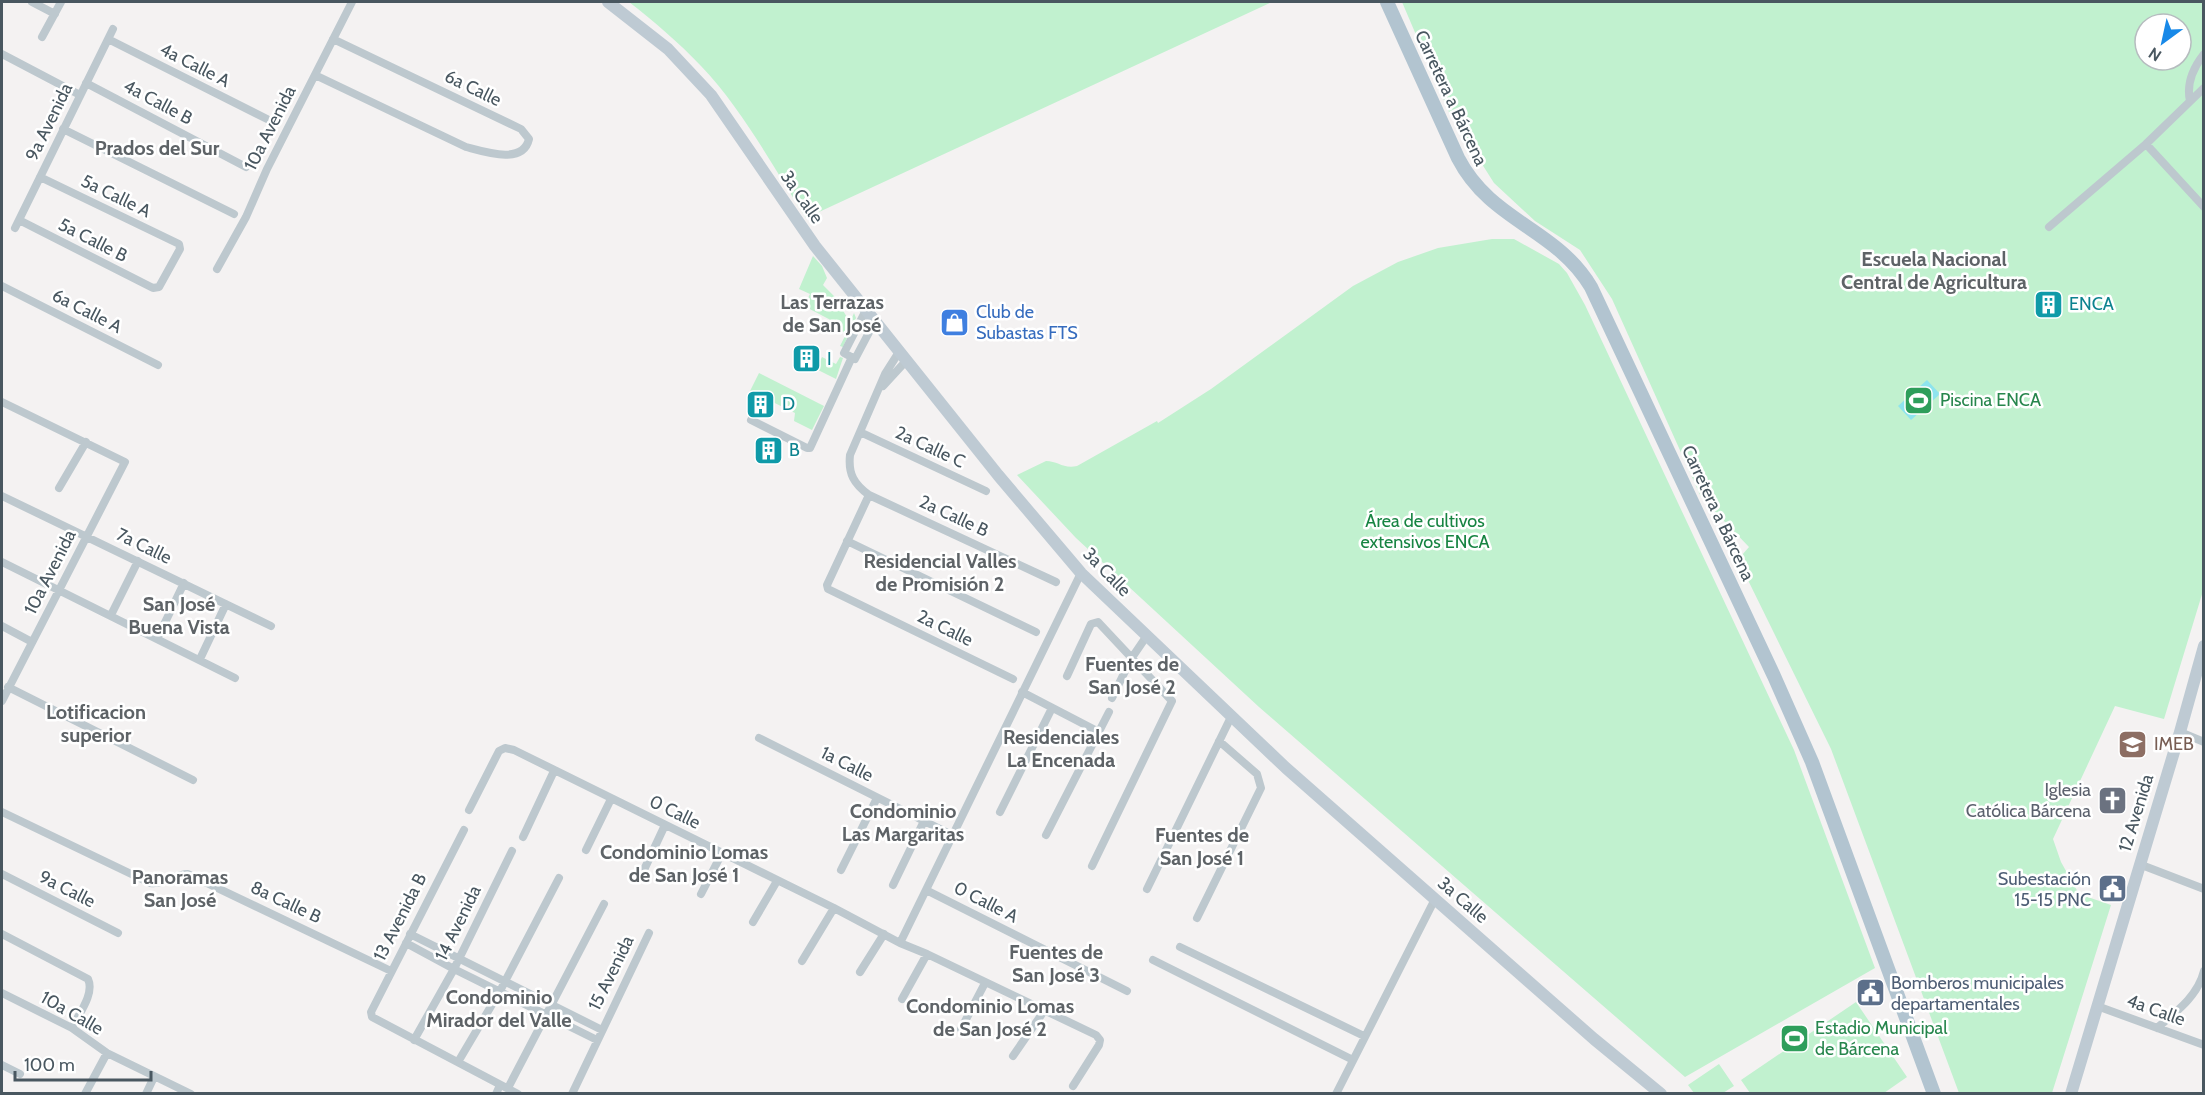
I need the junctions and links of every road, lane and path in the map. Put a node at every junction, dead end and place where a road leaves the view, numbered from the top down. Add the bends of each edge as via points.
1 (32, 2) edge
2 (61, 2) edge
3 (352, 2) edge
4 (608, 2) edge
5 (1388, 2) edge
6 (55, 14) junction
7 (113, 29) dead end
8 (42, 37) dead end
9 (108, 39) junction
10 (333, 39) junction
11 (2, 54) edge
12 (2204, 54) edge
13 (315, 75) junction
14 (86, 83) junction
15 (2204, 88) edge
16 (80, 95) junction
17 (2190, 101) junction
18 (267, 119) dead end
19 (63, 129) junction
20 (2146, 144) junction
21 (246, 167) dead end
22 (40, 177) junction
23 (2204, 207) edge
24 (234, 214) dead end
25 (17, 224) joint
26 (2049, 227) dead end
27 (217, 269) dead end
28 (2, 286) edge
29 (153, 288) joint
30 (866, 310) junction
31 (875, 321) junction
32 (850, 356) junction
33 (903, 356) junction
34 (158, 365) dead end
35 (2, 402) edge
36 (751, 420) dead end
37 (860, 432) junction
38 (86, 442) junction
39 (59, 488) dead end
40 (986, 490) dead end
41 (869, 495) junction
42 (2, 496) edge
43 (86, 537) junction
44 (847, 542) junction
45 (2, 561) edge
46 (138, 561) junction
47 (1081, 573) junction
48 (1056, 582) dead end
49 (184, 583) junction
50 (59, 590) junction
51 (226, 604) junction
52 (111, 615) junction
53 (2, 626) edge
54 (271, 626) dead end
55 (1036, 632) dead end
56 (1146, 637) junction
57 (157, 639) junction
58 (32, 642) junction
59 (2204, 646) edge
60 (200, 659) junction
61 (1131, 659) junction
62 (1066, 676) dead end
63 (235, 678) dead end
64 (1013, 679) dead end
65 (8, 687) junction
66 (1022, 692) junction
67 (1112, 698) dead end
68 (2, 701) edge
69 (1052, 708) junction
70 (1109, 712) dead end
71 (1231, 717) junction
72 (1098, 732) junction
73 (2180, 732) junction
74 (759, 738) dead end
75 (1219, 741) junction
76 (2204, 742) edge
77 (554, 771) junction
78 (193, 780) dead end
79 (877, 798) junction
80 (611, 799) junction
81 (468, 810) dead end
82 (2, 812) edge
83 (1000, 812) dead end
84 (924, 821) junction
85 (665, 825) junction
86 (464, 830) dead end
87 (952, 835) junction
88 (1046, 835) dead end
89 (523, 837) dead end
90 (586, 850) dead end
91 (512, 851) dead end
92 (722, 853) junction
93 (2139, 864) junction
94 (1092, 866) dead end
95 (842, 870) dead end
96 (643, 872) dead end
97 (2, 874) edge
98 (559, 878) dead end
99 (777, 881) junction
100 (893, 885) dead end
101 (1147, 889) dead end
102 (2204, 889) edge
103 (926, 890) junction
104 (701, 894) dead end
105 (1435, 899) junction
106 (604, 904) dead end
107 (834, 908) junction
108 (1197, 918) dead end
109 (753, 922) dead end
110 (118, 933) dead end
111 (650, 933) dead end
112 (2, 934) edge
113 (884, 934) junction
114 (408, 938) junction
115 (900, 944) junction
116 (1180, 948) dead end
117 (927, 954) junction
118 (458, 958) junction
119 (1153, 960) dead end
120 (802, 961) dead end
121 (454, 969) junction
122 (391, 971) junction
123 (2204, 971) edge
124 (860, 972) dead end
125 (505, 982) junction
126 (985, 983) junction
127 (500, 991) junction
128 (1127, 991) dead end
129 (2, 993) edge
130 (902, 999) dead end
131 (551, 1005) junction
132 (2097, 1006) junction
133 (1044, 1011) junction
134 (547, 1014) junction
135 (72, 1028) junction
136 (2157, 1028) junction
137 (961, 1029) dead end
138 (602, 1030) junction
139 (1364, 1036) junction
140 (414, 1040) junction
141 (597, 1040) junction
142 (2204, 1045) edge
143 (107, 1053) junction
144 (1012, 1056) dead end
145 (1353, 1060) junction
146 (458, 1062) junction
147 (2, 1065) edge
148 (20, 1074) dead end
149 (154, 1077) junction
150 (1073, 1086) dead end
151 (501, 1089) edge
152 (1336, 1093) edge
153 (85, 1094) edge
154 (146, 1094) edge
155 (191, 1094) edge
156 (518, 1094) edge
157 (572, 1094) edge
158 (1661, 1094) edge
159 (1934, 1094) edge
160 (2071, 1094) edge

1 - 6 street
2 - 6 street
3 - 10 street, 10a Avenida
4 - 30 main road, 3a Calle via 692,72 813,244
5 - 159 main road, Carretera a Bárcena via 1470,180 1496,206 1568,256 1591,287 1812,762
6 - 8 street
7 - 9 street, 9a Avenida
9 - 14 street, 9a Avenida
9 - 18 street, 4a Calle A
10 - 13 street, 10a Avenida
10 - 13 street, 6a Calle via 521,129 529,139 526,148 514,154 466,147
11 - 16 street
12 - 17 street via 2189,82
13 - 27 street, 10a Avenida
14 - 16 street, 9a Avenida
14 - 21 street, 4a Calle B
15 - 17 street
16 - 19 street, 9a Avenida
17 - 20 street
19 - 22 street, 9a Avenida
19 - 24 street
20 - 23 street
20 - 26 street
22 - 25 street, 9a Avenida
22 - 29 street, 5a Calle A via 179,244 180,249 159,287
25 - 29 street, 5a Calle B
28 - 34 street, 6a Calle A
30 - 31 main road, 3a Calle
30 - 32 street
31 - 32 street
31 - 33 main road, 3a Calle
32 - 36 street via 810,448
33 - 37 street via 878,391
33 - 47 main road, 3a Calle
35 - 38 street
37 - 40 street, 2a Calle C
37 - 41 street via 848,466 858,487
38 - 39 street
38 - 43 street, 10a Avenida via 125,462
41 - 44 street
41 - 48 street, 2a Calle B
42 - 43 street, 7a Calle
43 - 46 street, 7a Calle
43 - 50 street, 10a Avenida
44 - 55 street
44 - 64 street, 2a Calle via 828,589
45 - 50 street
46 - 49 street, 7a Calle
46 - 52 street
47 - 56 main road, 3a Calle
47 - 66 street
49 - 51 street, 7a Calle
49 - 57 street
50 - 52 street
50 - 58 street, 10a Avenida
51 - 54 street, 7a Calle
51 - 60 street
52 - 57 street
53 - 58 street
56 - 61 street
56 - 71 main road, 3a Calle
57 - 60 street
58 - 65 street, 10a Avenida
59 - 73 main road, 12 Avenida
60 - 63 street
61 - 62 street via 1098,622 1090,624
61 - 67 street
61 - 94 street via 1172,701
65 - 68 street, 10a Avenida
65 - 78 street
66 - 69 street
66 - 87 street
69 - 72 street
69 - 83 street
70 - 72 street
71 - 75 street
71 - 105 main road, 3a Calle
72 - 88 street
73 - 76 street
73 - 93 main road, 12 Avenida
74 - 79 street, 1a Calle
75 - 101 street
75 - 108 street via 1257,774 1261,788
77 - 80 street, 0 Calle
77 - 81 street, 0 Calle via 505,748 499,751
77 - 89 street
79 - 84 street, 1a Calle
79 - 95 street
80 - 85 street, 0 Calle
80 - 90 street
82 - 122 street, 8a Calle B via 150,883 161,884 188,874
84 - 87 street, 1a Calle
84 - 100 street
85 - 92 street, 0 Calle
85 - 96 street
86 - 114 street, 13 Avenida B
87 - 103 street
91 - 118 street, 14 Avenida
92 - 99 street, 0 Calle
92 - 104 street
93 - 102 street
93 - 132 main road, 12 Avenida
97 - 110 street, 9a Calle
98 - 125 street
99 - 107 street, 0 Calle
99 - 109 street
103 - 115 street
103 - 128 street, 0 Calle A
105 - 139 street
105 - 158 main road, 3a Calle
106 - 131 street
107 - 113 street, 0 Calle
107 - 120 street
111 - 138 street, 15 Avenida
112 - 135 street via 88,979 89,993
113 - 115 street, 0 Calle
113 - 124 street
114 - 118 street
114 - 121 street
114 - 122 street, 13 Avenida B
115 - 117 street, 0 Calle
116 - 139 street
117 - 126 street, 0 Calle
117 - 130 street
118 - 121 street, 14 Avenida
118 - 125 street
119 - 145 street
121 - 127 street
121 - 140 street, 14 Avenida
122 - 140 street, 13 Avenida B via 371,1012 374,1020
123 - 136 street via 2191,998
125 - 127 street
125 - 131 street
126 - 133 street, 0 Calle
126 - 137 street
127 - 134 street
127 - 146 street
129 - 135 street, 10a Calle
131 - 134 street
131 - 138 street
132 - 136 street, 4a Calle
132 - 160 main road, 12 Avenida
133 - 144 street
133 - 150 street, 0 Calle via 1100,1040
134 - 141 street
134 - 151 street
135 - 143 street, 10a Calle
136 - 142 street, 4a Calle
138 - 141 street, 15 Avenida
139 - 145 street
140 - 146 street
141 - 157 street, 15 Avenida
143 - 149 street, 10a Calle
143 - 153 street
145 - 152 street
146 - 151 street
147 - 148 street
149 - 154 street
149 - 155 street, 10a Calle
151 - 156 street

